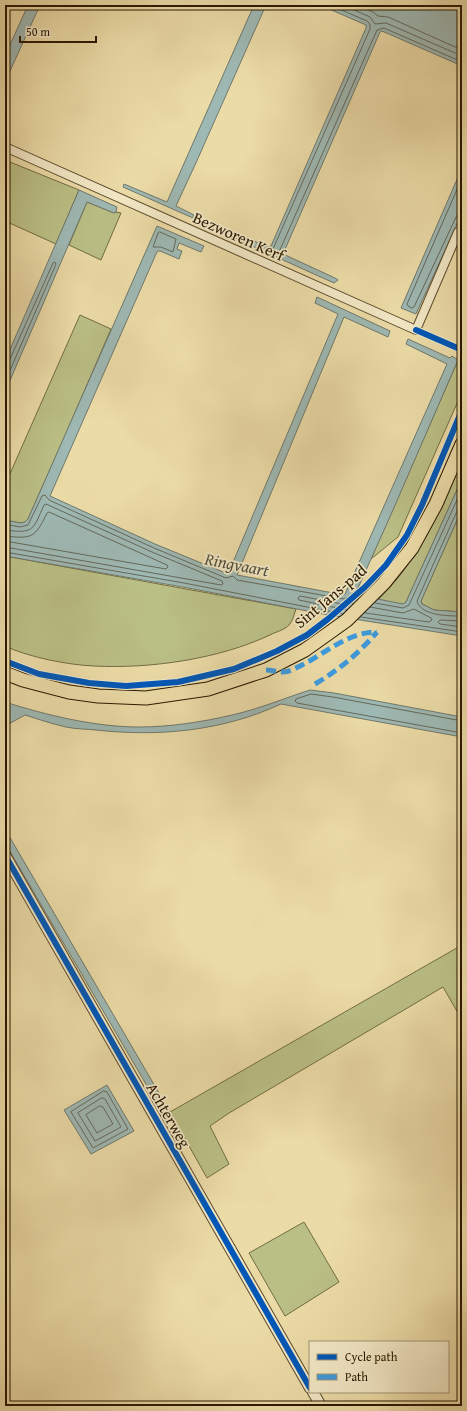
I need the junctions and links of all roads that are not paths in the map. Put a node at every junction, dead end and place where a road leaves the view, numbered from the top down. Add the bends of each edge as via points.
1 (5, 147) edge
2 (462, 234) edge
3 (462, 444) edge
4 (5, 673) edge
5 (5, 855) edge
6 (309, 1386) edge
7 (313, 1393) edge
8 (321, 1406) edge

1 - 2 street, Bezworen Kerf via 416,330 458,232
3 - 4 main road via 436,504 412,548 384,583 347,620 305,650 266,670 208,689 146,698 98,696 61,690
5 - 6 street, Achterweg
7 - 8 street

